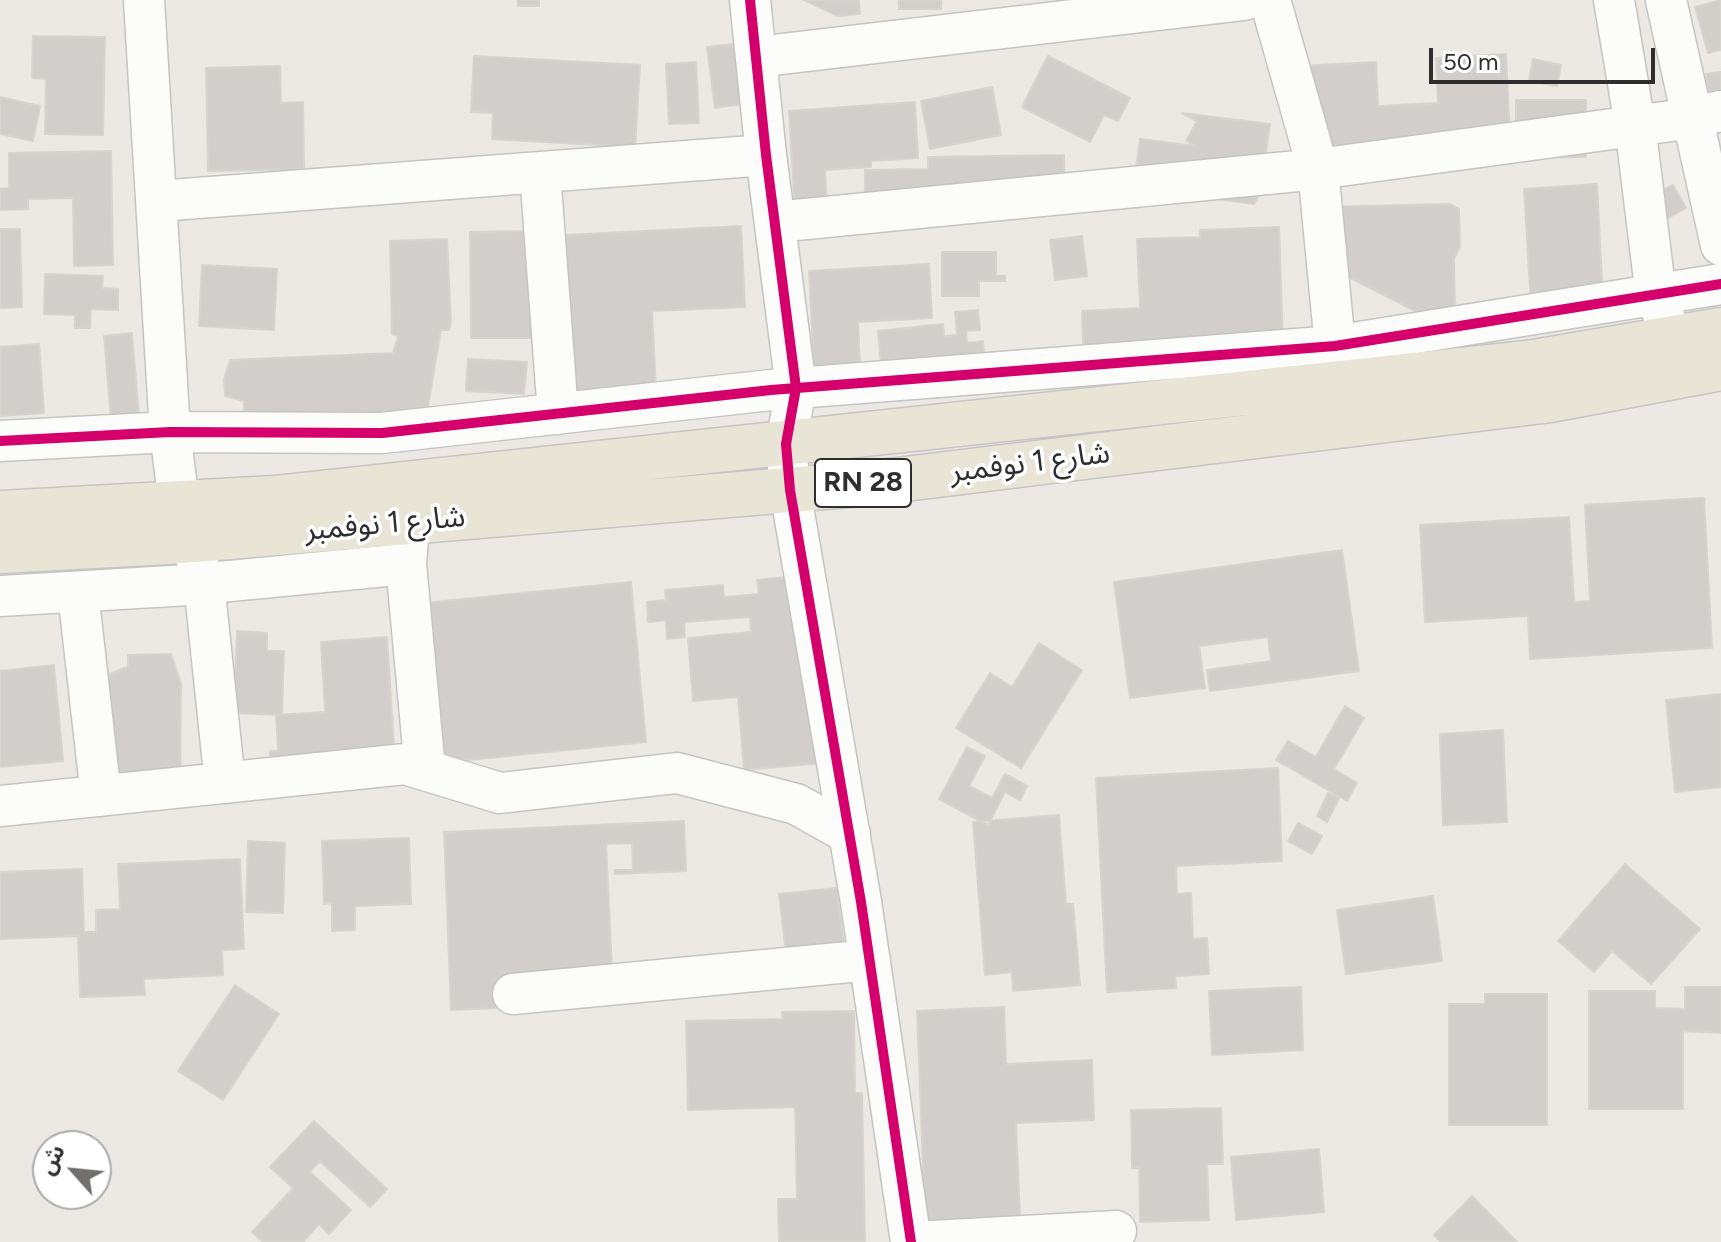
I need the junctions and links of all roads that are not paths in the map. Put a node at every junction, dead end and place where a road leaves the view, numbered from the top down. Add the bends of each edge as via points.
1 (144, 0) edge
2 (750, 0) edge
3 (1244, 0) edge
4 (1270, 0) edge
5 (1614, 0) edge
6 (1666, 0) edge
7 (756, 57) junction
8 (1707, 115) edge
9 (1635, 125) junction
10 (766, 155) junction
11 (1318, 169) junction
12 (540, 172) junction
13 (158, 201) junction
14 (775, 222) junction
15 (1721, 245) edge
16 (1721, 284) edge
17 (1656, 296) junction
18 (1721, 330) edge
19 (1335, 346) junction
20 (1692, 361) edge
21 (796, 388) junction
22 (558, 414) junction
23 (170, 432) junction
24 (0, 441) edge
25 (786, 444) junction
26 (790, 490) junction
27 (0, 513) edge
28 (184, 522) junction
29 (408, 543) junction
30 (0, 551) edge
31 (204, 583) junction
32 (78, 592) junction
33 (0, 596) edge
34 (425, 770) junction
35 (225, 783) junction
36 (101, 796) junction
37 (0, 806) edge
38 (850, 834) junction
39 (870, 960) junction
40 (513, 994) dead end
41 (1116, 1231) dead end
42 (912, 1242) edge

1 - 13 street
2 - 7 street
3 - 7 street
4 - 11 street
5 - 9 street
6 - 8 street
7 - 10 street
8 - 9 street
8 - 15 street
9 - 11 street
9 - 17 street
10 - 12 street
10 - 14 street
11 - 14 street
11 - 19 street
12 - 13 street
12 - 22 street
13 - 23 street
14 - 21 street
16 - 17 street
17 - 19 street
17 - 20 street
18 - 20 main road, شارع 1 نوفمبر / RN 28
19 - 21 street
20 - 25 main road, شارع 1 نوفمبر / RN 28 via 1534,362
20 - 26 main road, شارع 1 نوفمبر / RN 28 via 1551,400
21 - 22 street
21 - 25 street
22 - 23 street via 382,433
23 - 24 street
23 - 28 street
25 - 26 street
25 - 28 main road, شارع 1 نوفمبر / RN 28 via 274,498
26 - 29 main road, شارع 1 نوفمبر / RN 28
26 - 38 street
27 - 28 main road, شارع 1 نوفمبر / RN 28
28 - 29 main road, شارع 1 نوفمبر / RN 28
28 - 30 main road, شارع 1 نوفمبر / RN 28
28 - 31 street
29 - 31 street
29 - 34 street
31 - 32 street
31 - 35 street
32 - 33 street
32 - 36 street
34 - 35 street via 405,764
34 - 38 street via 500,793 677,773 796,804
35 - 36 street
36 - 37 street
38 - 39 street
39 - 40 street
39 - 42 street
41 - 42 street

